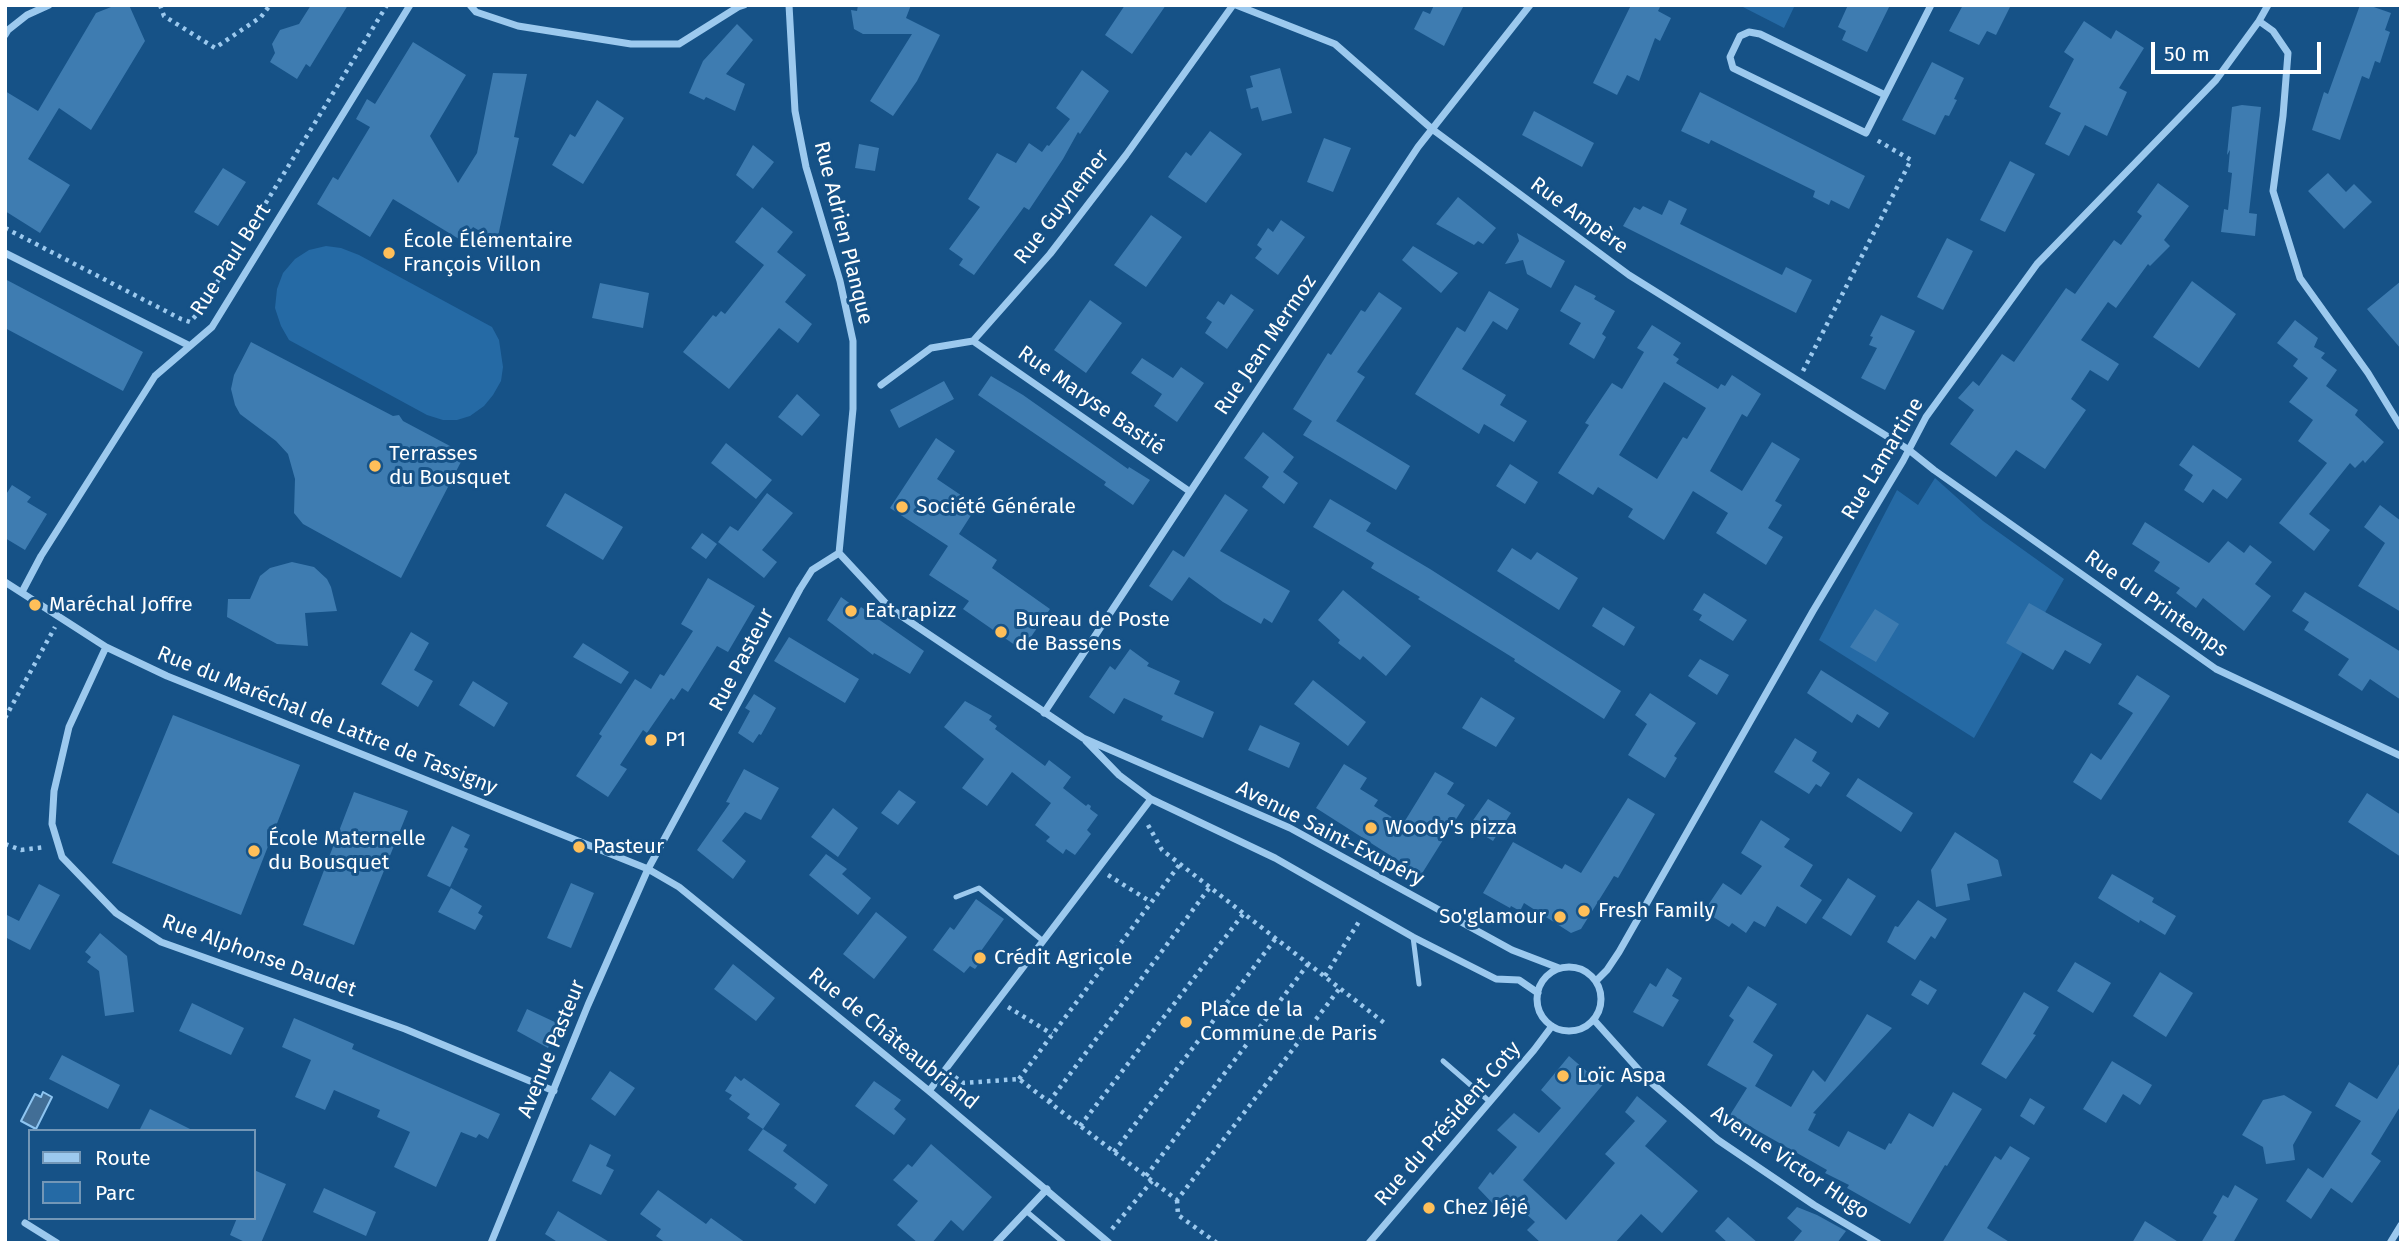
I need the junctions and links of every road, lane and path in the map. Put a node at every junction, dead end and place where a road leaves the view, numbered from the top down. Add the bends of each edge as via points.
1 (49, 5) edge
2 (160, 5) edge
3 (270, 5) edge
4 (387, 5) edge
5 (410, 5) edge
6 (470, 5) edge
7 (744, 5) edge
8 (787, 5) edge
9 (1234, 5) edge
10 (1530, 5) edge
11 (1931, 5) edge
12 (2268, 5) edge
13 (2259, 21) junction
14 (5, 35) edge
15 (1885, 95) junction
16 (1432, 129) junction
17 (1866, 133) junction
18 (5, 228) edge
19 (5, 253) edge
20 (973, 341) junction
21 (188, 345) junction
22 (1798, 381) junction
23 (881, 385) dead end
24 (2401, 427) edge
25 (1909, 450) junction
26 (1189, 491) junction
27 (839, 553) junction
28 (5, 582) edge
29 (22, 592) junction
30 (60, 617) junction
31 (106, 648) junction
32 (1044, 713) junction
33 (5, 718) edge
34 (1083, 738) junction
35 (2401, 755) edge
36 (1151, 799) junction
37 (1140, 812) junction
38 (5, 844) edge
39 (58, 844) junction
40 (1180, 864) junction
41 (648, 869) junction
42 (1098, 869) junction
43 (1210, 887) junction
44 (956, 897) dead end
45 (1151, 902) junction
46 (1366, 910) junction
47 (1244, 913) junction
48 (1413, 937) junction
49 (1276, 938) junction
50 (1043, 941) junction
51 (1309, 963) junction
52 (1559, 968) junction
53 (1325, 976) junction
54 (1596, 981) junction
55 (1419, 984) dead end
56 (1340, 988) junction
57 (1538, 993) junction
58 (998, 1001) junction
59 (1594, 1020) junction
60 (1387, 1025) dead end
61 (1552, 1026) junction
62 (1052, 1034) junction
63 (1443, 1061) dead end
64 (946, 1070) junction
65 (1019, 1079) junction
66 (554, 1091) junction
67 (929, 1091) junction
68 (1489, 1101) junction
69 (1049, 1102) junction
70 (1080, 1126) junction
71 (1114, 1152) junction
72 (1146, 1176) junction
73 (1152, 1181) junction
74 (1047, 1189) junction
75 (1177, 1200) junction
76 (1026, 1211) junction
77 (25, 1223) dead end
78 (2401, 1225) edge
79 (1106, 1240) edge
80 (57, 1243) edge
81 (491, 1243) edge
82 (996, 1243) edge
83 (1064, 1243) edge
84 (1217, 1243) edge
85 (1369, 1243) edge
86 (1878, 1243) edge
87 (2389, 1243) edge

1 - 14 street via 27,15
2 - 3 path via 164,16 215,48 261,18
4 - 18 path via 190,322
5 - 21 street, Rue Paul Bert via 212,327
6 - 7 street via 476,12 518,26 631,44 679,44
8 - 27 street, Rue Adrien Planque via 795,111 806,167 853,341 853,409
9 - 16 street, Rue Ampère via 1335,44
9 - 20 street, Rue Guynemer via 1050,254
10 - 16 street, Rue Jean Mermoz
11 - 15 street
12 - 13 street, Rue Lamartine
13 - 24 street via 2273,31 2288,53 2273,191 2300,278
13 - 25 street, Rue Lamartine via 2216,79 2037,264 1926,417
15 - 17 street
15 - 17 street via 1760,34 1740,36 1734,46 1733,68
16 - 22 street, Rue Ampère via 1629,275
16 - 26 street, Rue Jean Mermoz
17 - 22 path via 1911,160
19 - 21 street
20 - 23 street via 930,348
20 - 26 street, Rue Maryse Bastié
21 - 29 street, Rue Paul Bert via 155,376
22 - 25 street, Rue Ampère
25 - 35 street, Rue du Printemps via 2216,669
25 - 54 street, Rue Lamartine via 1619,952
26 - 32 street, Rue Jean Mermoz
27 - 32 street, Avenue Saint-Exupéry via 891,609
27 - 41 street, Rue Pasteur via 812,570 800,589
28 - 29 street, Rue du Maréchal de Lattre de Tassigny
29 - 30 street, Rue du Maréchal de Lattre de Tassigny
30 - 31 street, Rue du Maréchal de Lattre de Tassigny
30 - 33 path
31 - 39 street, Rue Alphonse Daudet via 69,727 54,791 52,824
31 - 41 street, Rue du Maréchal de Lattre de Tassigny
32 - 34 street, Avenue Saint-Exupéry
34 - 36 street, Avenue Saint-Exupéry via 1119,775
34 - 52 street, Avenue Saint-Exupéry via 1290,828 1512,950
36 - 37 street
36 - 46 street, Avenue Saint-Exupéry via 1275,858
37 - 40 path via 1162,850
37 - 42 street
38 - 39 path via 21,850
39 - 66 street, Rue Alphonse Daudet via 62,858 116,913 161,942 405,1029
40 - 43 path
40 - 45 path
41 - 66 street, Avenue Pasteur
41 - 67 street, Rue de Châteaubriand via 679,887
42 - 45 path
42 - 50 street
43 - 47 path
43 - 69 path
44 - 50 lane via 979,888
45 - 62 path
46 - 48 street, Avenue Saint-Exupéry
46 - 53 path
47 - 49 path
47 - 70 path
48 - 55 lane
48 - 57 street, Avenue Saint-Exupéry via 1496,979 1518,980
49 - 51 path
49 - 71 path
50 - 58 street
51 - 53 path
51 - 72 path
52 - 54 street via 1569,966 1591,974
52 - 57 street via 1545,978
53 - 56 path
54 - 59 street via 1602,1003
56 - 60 path
56 - 75 path
57 - 61 street via 1538,1008
58 - 62 path
58 - 64 street
59 - 61 street via 1576,1031
59 - 86 street, Avenue Victor Hugo via 1647,1079 1718,1140
61 - 68 street, Rue du Président Coty
62 - 65 path
63 - 68 lane
64 - 65 path via 963,1083
64 - 67 street
65 - 69 path
66 - 81 street, Avenue Pasteur
67 - 74 street, Rue de Châteaubriand
68 - 85 street, Rue du Président Coty
69 - 70 path
70 - 71 path
71 - 72 path
72 - 73 path
73 - 75 path
73 - 79 path
74 - 76 street
74 - 79 street, Rue de Châteaubriand
75 - 84 path via 1178,1216
76 - 82 street
76 - 83 lane
77 - 80 street
78 - 87 street

